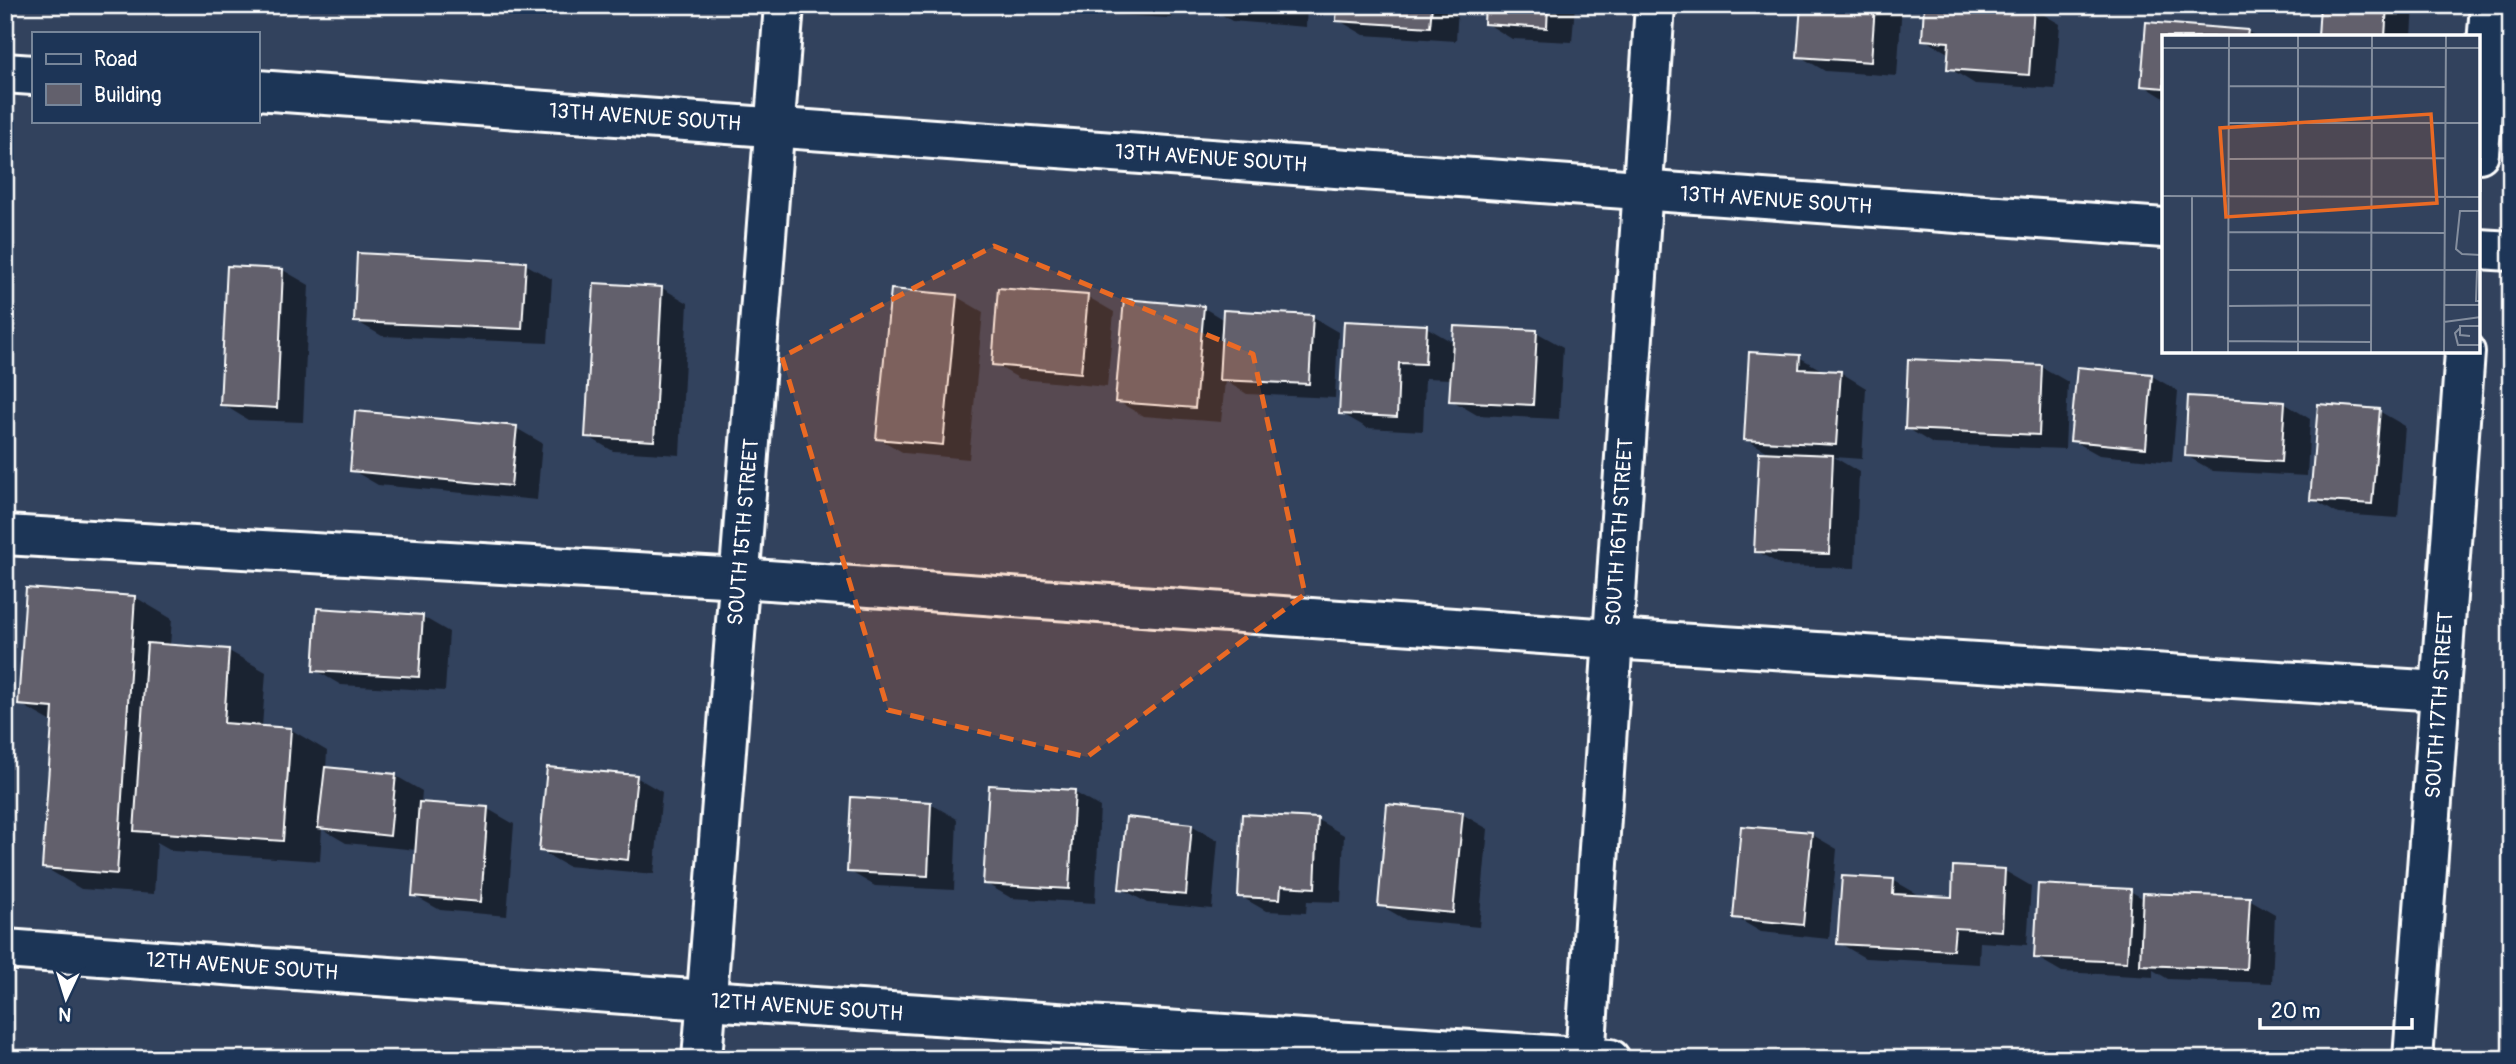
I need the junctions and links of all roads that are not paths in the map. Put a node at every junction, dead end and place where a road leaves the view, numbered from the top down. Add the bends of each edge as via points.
1 (784, 5) edge
2 (1655, 5) edge
3 (2490, 5) edge
4 (5, 73) edge
5 (32, 75) edge
6 (259, 90) edge
7 (776, 126) junction
8 (2481, 126) edge
9 (1641, 190) junction
10 (2162, 228) edge
11 (2481, 249) edge
12 (2511, 251) edge
13 (2465, 354) edge
14 (5, 535) edge
15 (740, 578) junction
16 (1612, 639) junction
17 (2440, 691) junction
18 (5, 949) edge
19 (706, 1000) junction
20 (1593, 1058) edge
21 (702, 1059) edge
22 (2413, 1059) edge

1 - 7 street, SOUTH 15TH STREET
2 - 9 street, SOUTH 16TH STREET
3 - 8 street
4 - 5 street
6 - 7 street, 13TH AVENUE SOUTH
7 - 9 street, 13TH AVENUE SOUTH
7 - 15 street, SOUTH 15TH STREET
9 - 10 street, 13TH AVENUE SOUTH
9 - 16 street, SOUTH 16TH STREET
11 - 12 street
13 - 17 street, SOUTH 17TH STREET
14 - 15 street
15 - 16 street
15 - 19 street, SOUTH 15TH STREET
16 - 17 street
16 - 20 street, SOUTH 16TH STREET
17 - 22 street, SOUTH 17TH STREET
18 - 19 street, 12TH AVENUE SOUTH
19 - 20 street, 12TH AVENUE SOUTH
19 - 21 street, SOUTH 15TH STREET

